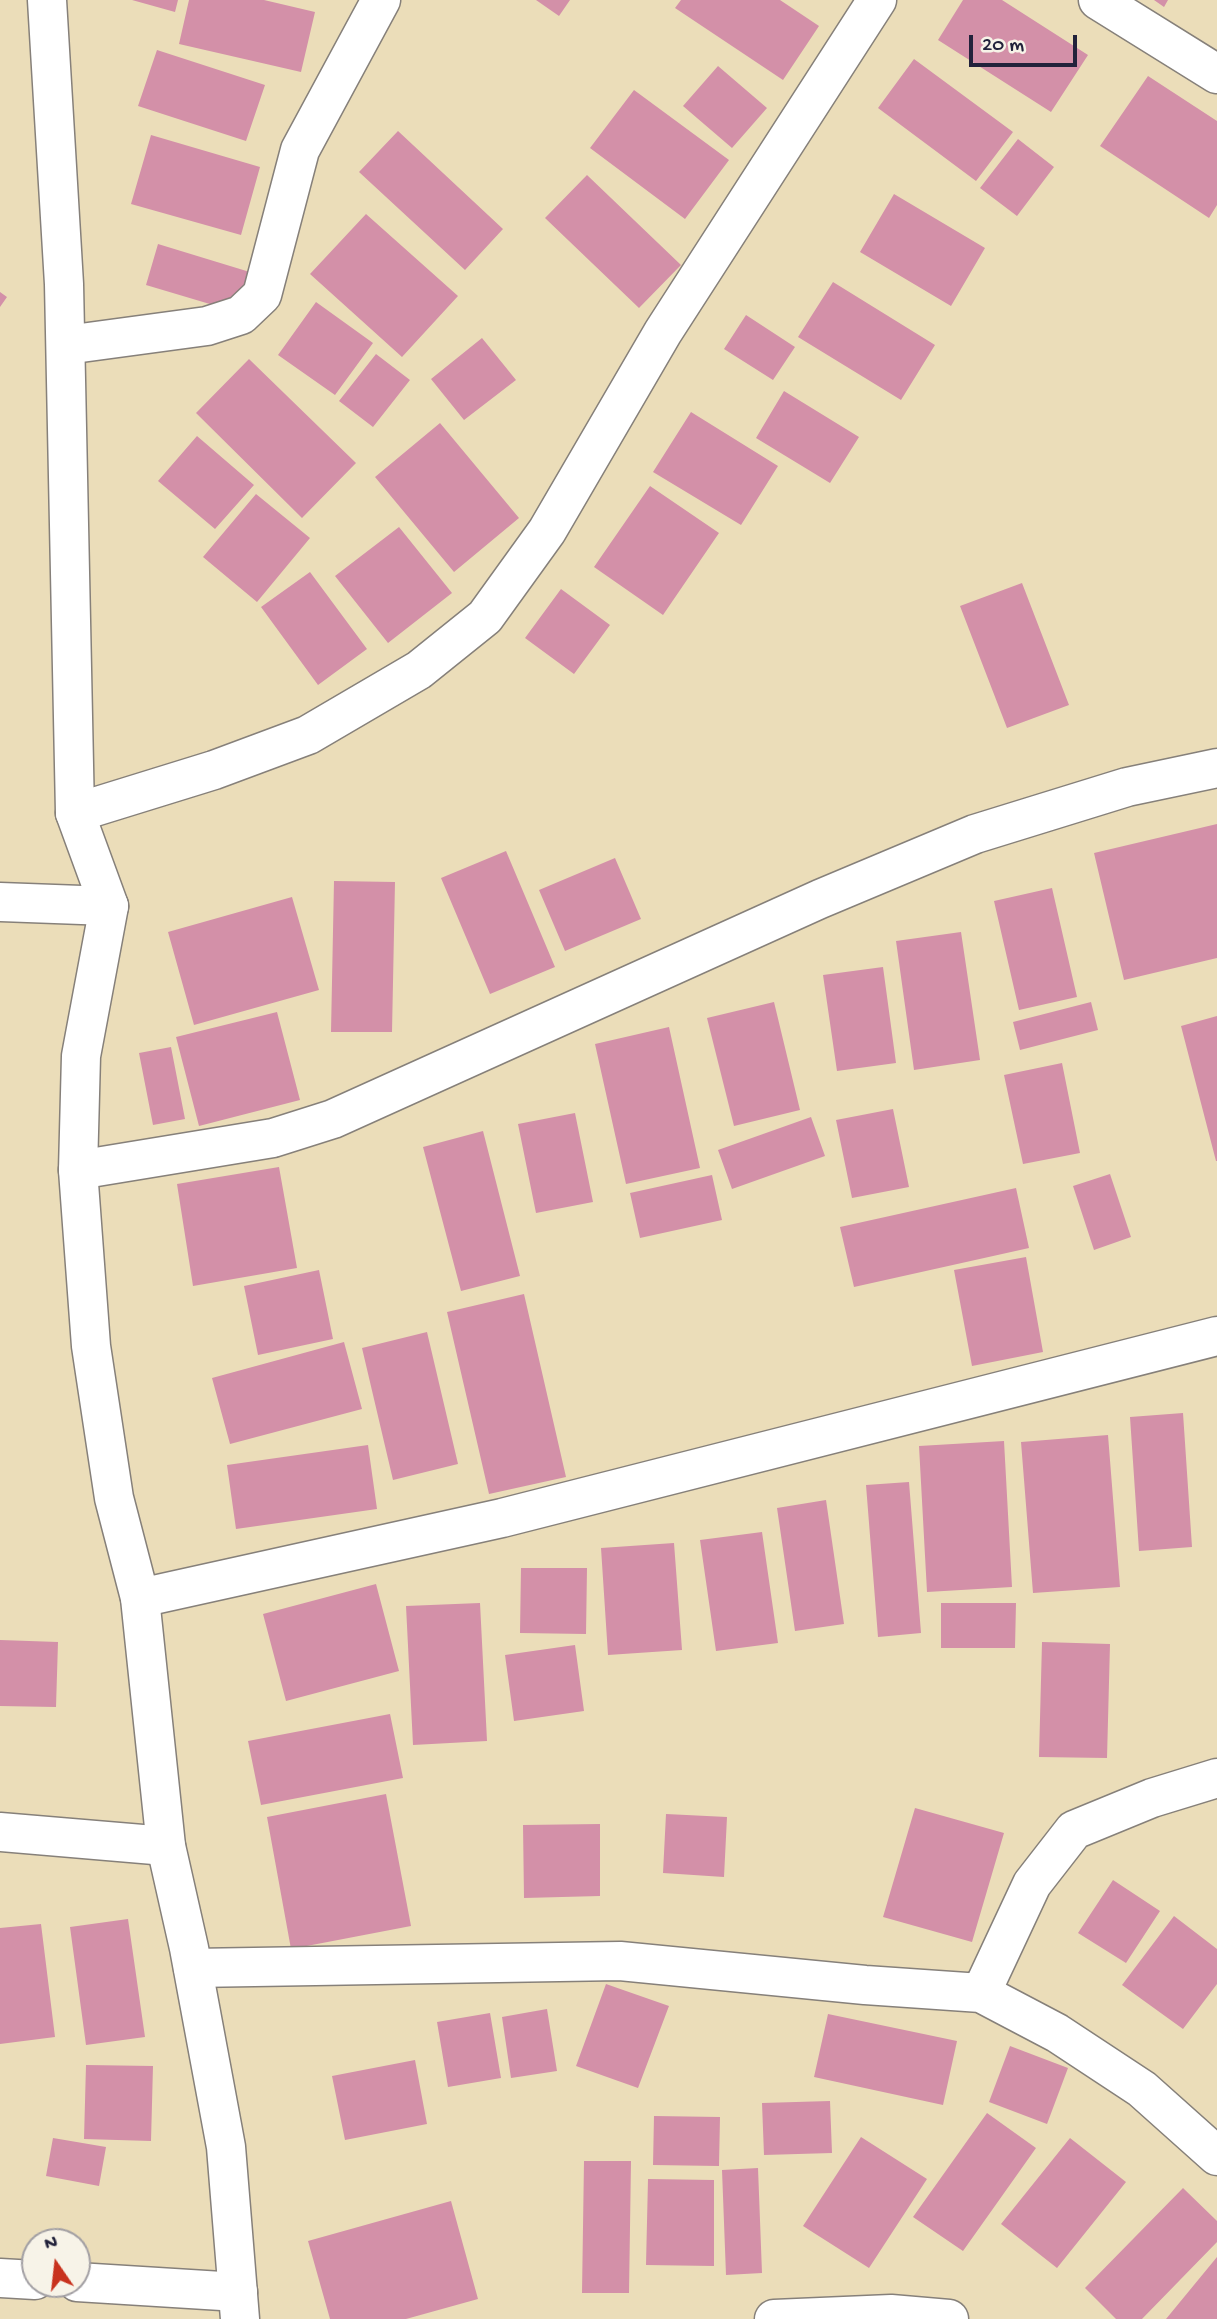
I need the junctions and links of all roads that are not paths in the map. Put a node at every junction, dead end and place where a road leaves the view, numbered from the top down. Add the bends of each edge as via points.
1 (47, 0) edge
2 (381, 0) edge
3 (877, 0) edge
4 (1098, 0) edge
5 (1217, 74) edge
6 (66, 345) junction
7 (1217, 768) edge
8 (75, 813) junction
9 (0, 902) edge
10 (109, 906) junction
11 (78, 1170) junction
12 (1217, 1336) edge
13 (140, 1598) junction
14 (1217, 1778) edge
15 (0, 1832) edge
16 (166, 1846) junction
17 (193, 1968) junction
18 (981, 1993) junction
19 (1217, 2157) edge
20 (0, 2278) edge
21 (21, 2279) edge
22 (91, 2284) edge
23 (239, 2306) edge
24 (774, 2319) edge
25 (949, 2319) edge

1 - 6 street
2 - 6 street via 300,150 262,295 241,315 207,326
3 - 8 street via 663,331 547,531 485,617 419,670 308,735
4 - 5 street
6 - 8 street
7 - 11 street via 1127,787 975,834 333,1119 273,1138
8 - 10 street
9 - 10 street
10 - 11 street via 80,1056
11 - 13 street via 91,1346 114,1498
12 - 13 street via 502,1518
13 - 16 street
14 - 18 street via 1074,1830 1032,1884
15 - 16 street
16 - 17 street
17 - 18 street via 620,1961
17 - 23 street via 226,2147
18 - 19 street via 1057,2033 1142,2089
20 - 21 street
22 - 23 street
24 - 25 street via 891,2314

